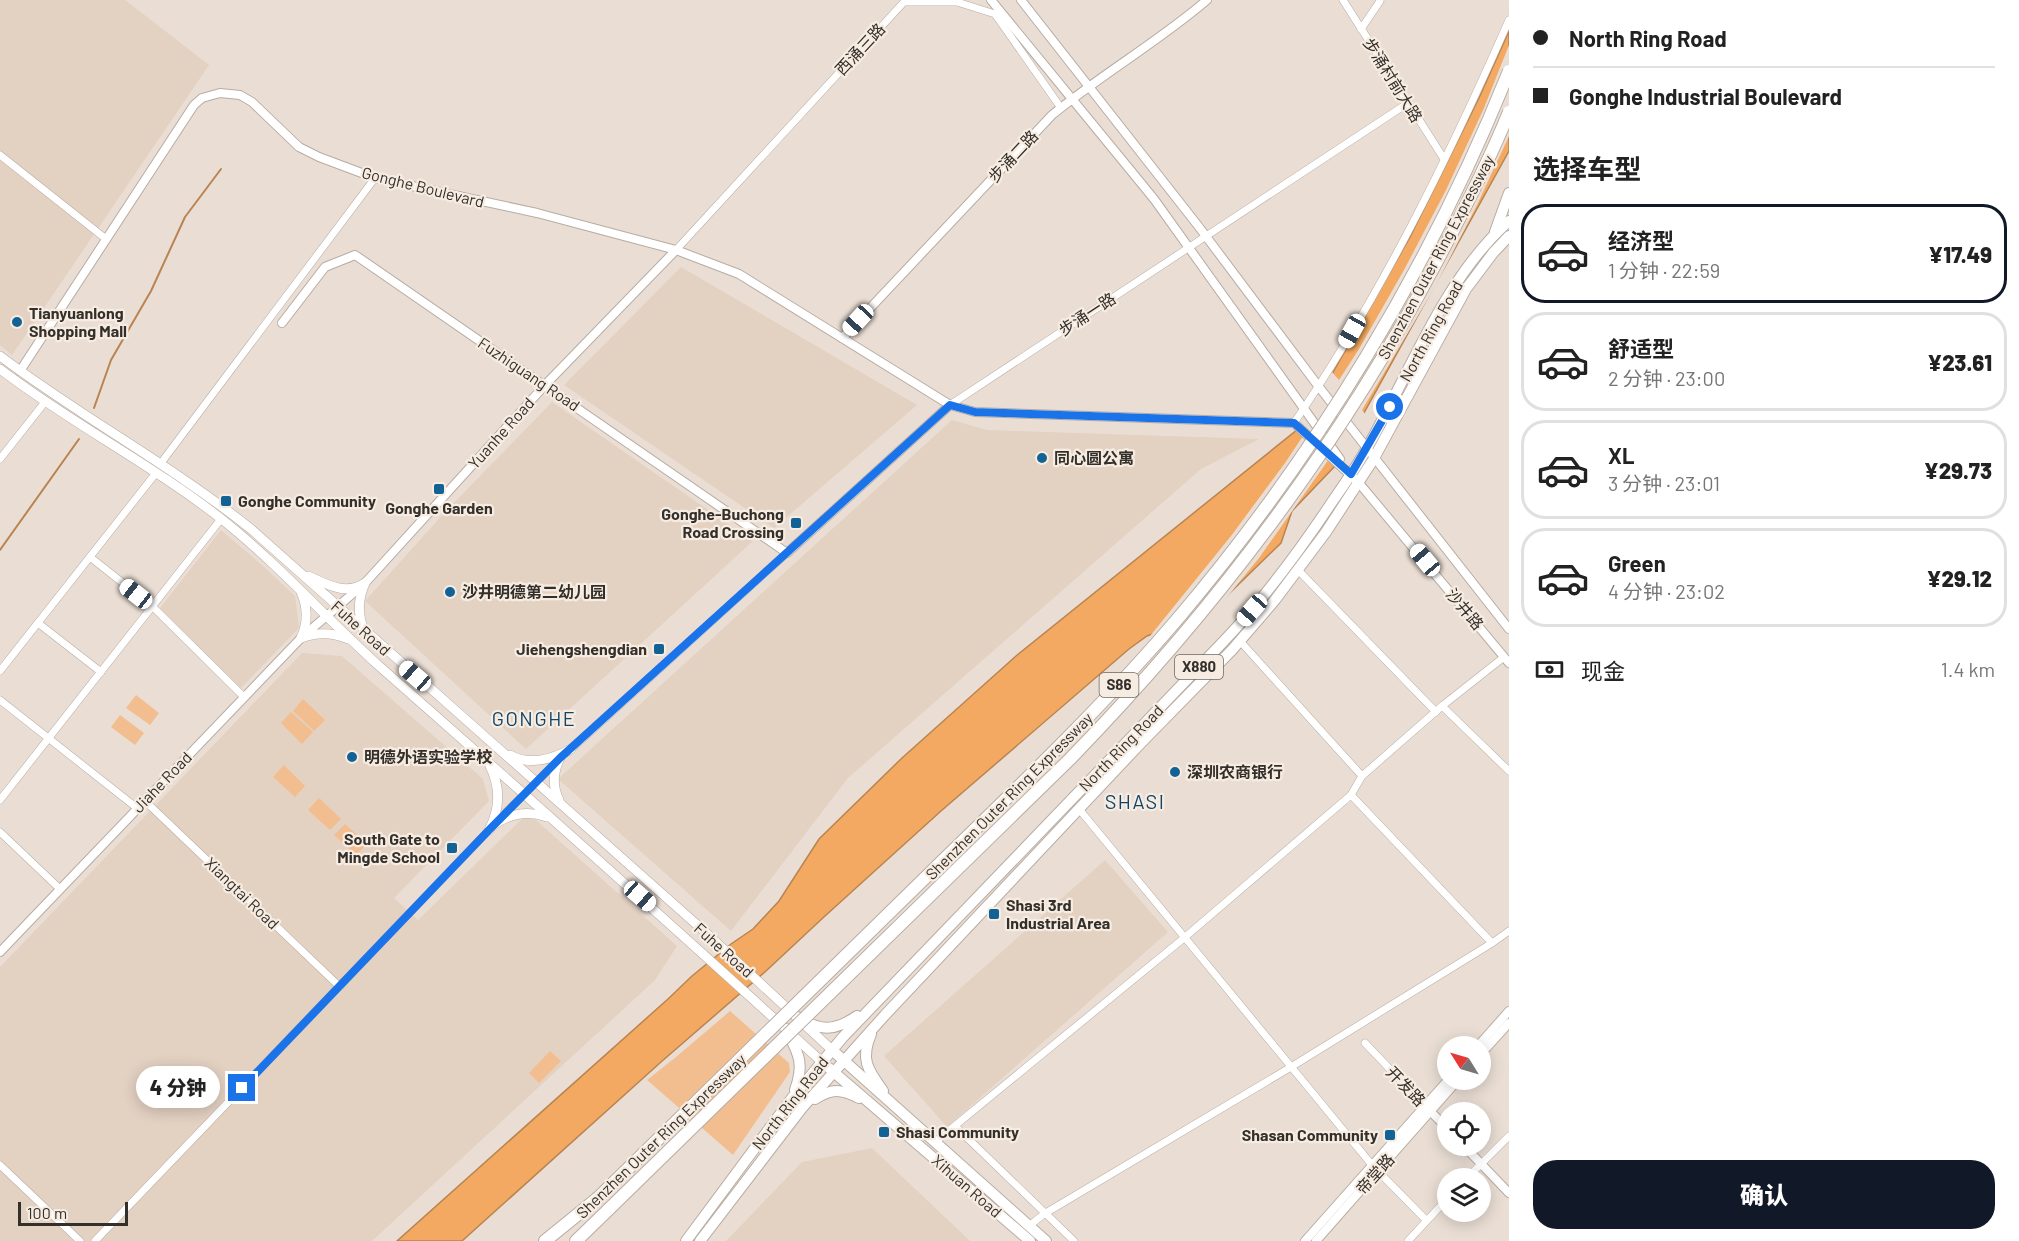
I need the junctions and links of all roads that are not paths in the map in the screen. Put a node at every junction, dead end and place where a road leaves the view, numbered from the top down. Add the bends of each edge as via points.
1 (991, 0) edge
2 (1021, 0) edge
3 (1206, 0) edge
4 (1343, 0) edge
5 (1380, 1) edge
6 (1509, 20) edge
7 (1361, 29) junction
8 (1509, 71) edge
9 (1090, 87) junction
10 (1072, 99) junction
11 (1408, 103) junction
12 (1061, 108) junction
13 (1509, 112) edge
14 (0, 155) edge
15 (1444, 159) junction
16 (375, 178) junction
17 (1509, 193) edge
18 (1509, 220) edge
19 (1206, 236) junction
20 (1509, 236) edge
21 (1492, 237) junction
22 (106, 239) junction
23 (1189, 247) junction
24 (676, 250) junction
25 (282, 323) dead end
26 (842, 338) junction
27 (0, 356) edge
28 (0, 369) edge
29 (20, 371) junction
30 (545, 385) junction
31 (1319, 387) junction
32 (45, 402) junction
33 (950, 405) junction
34 (1305, 410) junction
35 (1294, 423) junction
36 (1364, 444) junction
37 (1375, 458) junction
38 (0, 459) edge
39 (161, 463) junction
40 (1348, 470) junction
41 (156, 473) junction
42 (1359, 483) junction
43 (221, 519) junction
44 (786, 553) junction
45 (90, 557) junction
46 (1298, 570) junction
47 (302, 574) junction
48 (364, 583) junction
49 (298, 587) junction
50 (152, 606) junction
51 (338, 607) junction
52 (326, 616) junction
53 (38, 623) junction
54 (1509, 630) edge
55 (366, 633) junction
56 (301, 638) junction
57 (1240, 641) junction
58 (356, 644) junction
59 (1507, 660) edge
60 (0, 671) edge
61 (100, 672) junction
62 (244, 697) junction
63 (0, 700) edge
64 (1442, 706) junction
65 (1436, 712) junction
66 (49, 738) junction
67 (496, 747) junction
68 (571, 749) junction
69 (560, 758) junction
70 (486, 759) junction
71 (1509, 771) edge
72 (1362, 776) junction
73 (536, 783) junction
74 (524, 794) junction
75 (1351, 795) junction
76 (0, 800) edge
77 (144, 800) junction
78 (137, 808) junction
79 (566, 809) junction
80 (1078, 809) junction
81 (555, 821) junction
82 (489, 830) junction
83 (0, 832) edge
84 (60, 889) junction
85 (1509, 931) edge
86 (1184, 938) junction
87 (1492, 943) junction
88 (0, 952) edge
89 (340, 987) junction
90 (874, 1004) junction
91 (1509, 1011) edge
92 (797, 1017) junction
93 (1509, 1023) edge
94 (786, 1028) junction
95 (874, 1028) junction
96 (1487, 1036) edge
97 (1365, 1043) dead end
98 (1491, 1043) edge
99 (832, 1050) junction
100 (844, 1061) junction
101 (822, 1062) junction
102 (1291, 1067) junction
103 (834, 1072) junction
104 (1441, 1090) edge
105 (1447, 1090) edge
106 (792, 1098) junction
107 (891, 1103) junction
108 (873, 1105) junction
109 (802, 1108) junction
110 (1428, 1108) junction
111 (1437, 1117) edge
112 (955, 1126) junction
113 (1509, 1136) edge
114 (935, 1142) junction
115 (1474, 1156) edge
116 (1481, 1163) junction
117 (0, 1165) edge
118 (1375, 1168) junction
119 (1476, 1168) edge
120 (1509, 1192) edge
121 (598, 1198) junction
122 (609, 1209) junction
123 (1437, 1209) edge
124 (1044, 1215) junction
125 (1426, 1220) junction
126 (1029, 1226) junction
127 (80, 1241) edge
128 (95, 1241) edge
129 (545, 1241) edge
130 (554, 1241) edge
131 (576, 1241) edge
132 (582, 1241) edge
133 (686, 1241) edge
134 (700, 1241) edge
135 (1030, 1241) edge
136 (1046, 1241) edge
137 (1074, 1241) edge
138 (1305, 1241) edge
139 (1316, 1241) edge
140 (1408, 1241) edge

1 - 10 street
2 - 9 street
3 - 9 street, 步涌二路
4 - 7 street, 步涌村前大路
5 - 7 street
6 - 15 street
7 - 11 street, 步涌村前大路
8 - 121 highway, Shenzhen Outer Ring Expressway / S86, bridge via 1454,194 1373,344 1293,469 1211,578 1059,748
9 - 10 street, 步涌二路
9 - 19 street
10 - 12 street, 步涌二路
10 - 23 street
11 - 15 street, 步涌村前大路
11 - 19 street, 步涌一路
12 - 24 street, 西涌三路 via 995,14 957,2 904,2
12 - 26 street, 步涌二路
13 - 122 highway, Shenzhen Outer Ring Expressway / S86, bridge via 1448,242 1380,362 1305,477 1201,615 1070,759
14 - 22 street
15 - 31 street via 1406,235
16 - 22 street, Gonghe Boulevard via 299,147 252,102 240,95 220,93 202,98 194,105
16 - 24 street, Gonghe Boulevard via 537,213
16 - 39 street
17 - 21 main road
18 - 21 main road, North Ring Road / X880
19 - 23 street, 步涌一路
19 - 31 street
20 - 37 main road, North Ring Road / X880 via 1467,289
21 - 36 main road, North Ring Road / X880 via 1448,297
22 - 29 street, Gonghe Boulevard
23 - 33 street, 步涌一路
23 - 34 street
24 - 26 street, Gonghe Boulevard via 739,274
24 - 30 street, Yuanhe Road
25 - 30 street, Fuzhiguang Road via 325,267 355,255
26 - 33 street, Gonghe Boulevard
27 - 29 main road, Fuhe Road
28 - 32 main road, Fuhe Road
29 - 39 main road, Fuhe Road
30 - 44 street, Fuzhiguang Road
30 - 48 street, Yuanhe Road
31 - 34 street
31 - 36 street, bridge
32 - 38 street
32 - 41 main road, Fuhe Road
33 - 35 street, Gonghe Boulevard via 975,412
33 - 44 street, 步涌一路
34 - 35 street
34 - 40 street, bridge
35 - 40 street, bridge
36 - 37 street
36 - 40 main road, North Ring Road / X880
37 - 42 main road, North Ring Road / X880
37 - 54 street
39 - 47 main road, Fuhe Road via 229,511
40 - 42 street, 沙井路
40 - 90 main road, North Ring Road / X880 via 1283,571 1238,626
41 - 43 main road, Fuhe Road
41 - 45 street
42 - 46 main road, North Ring Road / X880
42 - 59 street, 沙井路
43 - 49 main road, Fuhe Road
43 - 50 street
44 - 68 street
45 - 50 street
45 - 53 street
46 - 57 main road, North Ring Road / X880
46 - 65 street
47 - 48 main road via 341,589 353,589
47 - 51 main road, Fuhe Road
48 - 51 street, Yuanhe Road
48 - 55 main road via 359,606
49 - 52 main road, Fuhe Road
49 - 56 main road via 307,616
50 - 61 street
50 - 62 street
51 - 52 street, Yuanhe Road
51 - 55 main road, Fuhe Road
52 - 56 street, Jiahe Road
52 - 58 main road, Fuhe Road
53 - 60 street
53 - 61 street
55 - 67 main road, Fuhe Road
56 - 58 main road via 316,633 333,634
56 - 62 street, Jiahe Road
57 - 72 street
57 - 80 main road, North Ring Road / X880
58 - 70 main road, Fuhe Road
59 - 64 street
61 - 66 street
62 - 77 street, Jiahe Road
63 - 66 street
64 - 65 street
64 - 71 street
65 - 72 street
66 - 76 street
66 - 78 street
67 - 68 main road via 516,758 532,760 548,759
67 - 73 main road, Fuhe Road
68 - 69 street
69 - 73 street
69 - 79 main road via 554,783
70 - 74 main road, Fuhe Road
70 - 82 main road via 498,794
72 - 75 street
73 - 74 street
73 - 79 main road, Fuhe Road
74 - 81 main road, Fuhe Road
74 - 82 street
75 - 86 street
75 - 87 street
77 - 78 street, Jiahe Road
77 - 89 street, Xiangtai Road
78 - 84 street, Jiahe Road
79 - 92 main road, Fuhe Road
80 - 86 street
80 - 95 main road, North Ring Road / X880
81 - 82 main road via 542,815 520,814 500,820
81 - 94 main road, Fuhe Road
82 - 89 street
83 - 84 street
84 - 88 street, Jiahe Road
85 - 87 street
86 - 102 street
86 - 112 street
87 - 102 street
89 - 128 street
90 - 92 main road via 837,1027 812,1026
90 - 99 main road, North Ring Road / X880
91 - 96 street
92 - 99 main road, Fuhe Road
93 - 98 street
94 - 101 main road, Fuhe Road
94 - 106 main road via 801,1064
95 - 100 main road, North Ring Road / X880
95 - 107 main road via 866,1061
97 - 110 street, 开发路
99 - 100 main road
99 - 101 main road, North Ring Road / X880
100 - 103 main road, North Ring Road
100 - 107 main road
101 - 103 main road, Xihuan Road
101 - 106 main road, North Ring Road
102 - 118 street
102 - 124 street
103 - 108 main road, Xihuan Road
103 - 109 main road, North Ring Road
104 - 110 street, 帝堂路
105 - 110 street, 帝堂路
106 - 133 main road, North Ring Road
107 - 114 main road
108 - 109 main road via 846,1091 835,1090
108 - 135 main road, Xihuan Road
109 - 134 main road, North Ring Road
110 - 111 street, 开发路
110 - 118 street, 帝堂路
112 - 114 street
112 - 124 street
113 - 116 street
114 - 126 main road
115 - 116 street
116 - 119 street
116 - 120 street
117 - 127 street
118 - 125 street
118 - 138 street, 帝堂路
118 - 139 street, 帝堂路
121 - 129 highway
121 - 130 highway, Shenzhen Outer Ring Expressway / S86
122 - 131 highway, Shenzhen Outer Ring Expressway / S86
122 - 132 highway
123 - 125 street
124 - 126 street
124 - 137 street
125 - 140 street
126 - 136 main road

